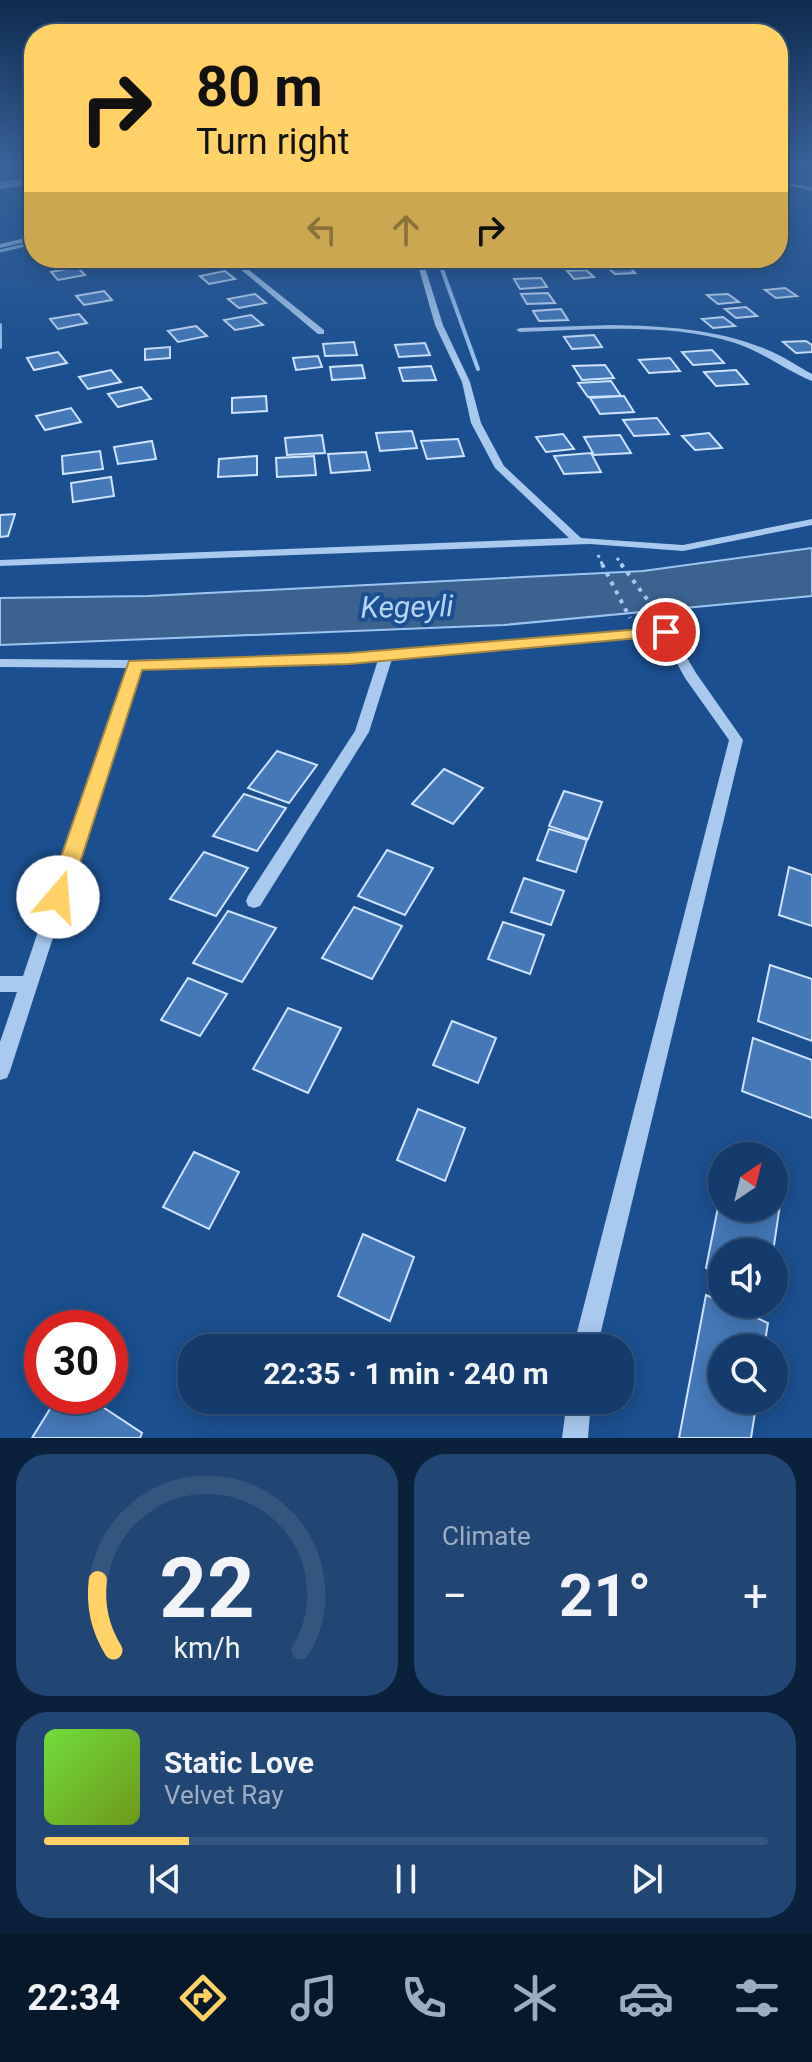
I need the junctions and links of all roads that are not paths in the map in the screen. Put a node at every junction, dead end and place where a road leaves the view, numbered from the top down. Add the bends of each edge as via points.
1 (24, 240) edge
2 (0, 246) edge
3 (242, 268) edge
4 (422, 268) edge
5 (520, 330) dead end
6 (321, 332) dead end
7 (812, 378) edge
8 (812, 522) edge
9 (579, 542) junction
10 (0, 563) edge
11 (386, 656) junction
12 (0, 663) edge
13 (135, 664) junction
14 (254, 901) dead end
15 (0, 984) edge
16 (29, 984) junction
17 (0, 1071) edge
18 (588, 1334) edge
19 (578, 1414) edge
20 (575, 1438) edge

1 - 2 street
3 - 6 street
4 - 9 street via 439,325 466,382 476,423 500,468
5 - 7 street via 629,328 716,336 762,350
8 - 9 street via 683,548
9 - 10 street
11 - 13 street
11 - 14 street via 362,732
11 - 18 street via 665,627 690,675 736,740
12 - 13 street
13 - 16 street
15 - 16 street
16 - 17 street
19 - 20 street

